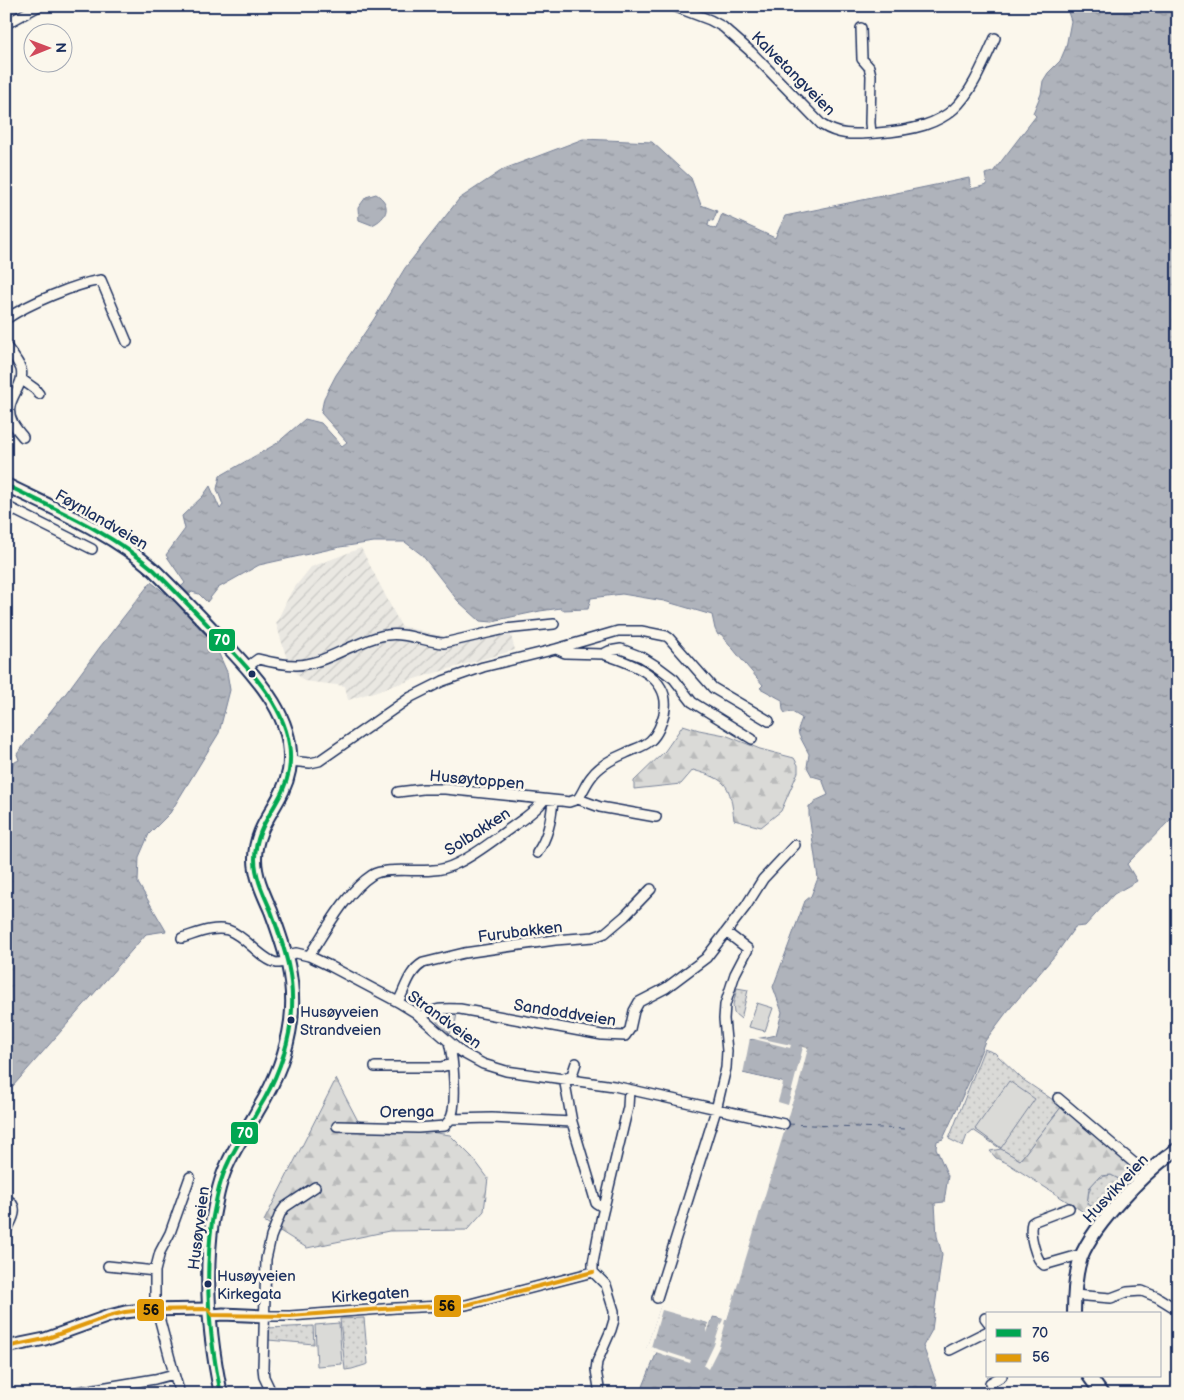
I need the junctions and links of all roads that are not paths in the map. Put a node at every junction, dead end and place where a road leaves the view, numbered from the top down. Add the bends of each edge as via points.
1 (39, 6) edge
2 (673, 6) edge
3 (6, 24) edge
4 (861, 28) dead end
5 (995, 38) dead end
6 (871, 133) junction
7 (6, 319) edge
8 (127, 342) dead end
9 (6, 346) edge
10 (21, 379) junction
11 (39, 394) dead end
12 (9, 425) edge
13 (23, 437) dead end
14 (6, 485) edge
15 (6, 506) edge
16 (92, 549) dead end
17 (179, 596) joint
18 (554, 624) dead end
19 (556, 649) junction
20 (604, 654) junction
21 (247, 668) junction
22 (769, 721) dead end
23 (752, 739) dead end
24 (290, 761) junction
25 (398, 792) dead end
26 (578, 799) junction
27 (548, 800) junction
28 (656, 817) dead end
29 (795, 845) dead end
30 (537, 853) dead end
31 (651, 889) dead end
32 (726, 932) junction
33 (182, 938) dead end
34 (309, 956) junction
35 (288, 958) junction
36 (398, 1002) junction
37 (420, 1018) junction
38 (449, 1041) junction
39 (576, 1063) dead end
40 (452, 1064) junction
41 (375, 1067) dead end
42 (564, 1078) junction
43 (629, 1089) junction
44 (1058, 1098) dead end
45 (716, 1110) junction
46 (450, 1119) junction
47 (572, 1122) junction
48 (784, 1124) dead end
49 (337, 1126) dead end
50 (1178, 1149) edge
51 (1147, 1174) junction
52 (190, 1177) dead end
53 (315, 1187) dead end
54 (6, 1200) edge
55 (604, 1208) junction
56 (1069, 1208) dead end
57 (6, 1231) edge
58 (1082, 1256) junction
59 (108, 1266) dead end
60 (155, 1271) junction
61 (594, 1272) junction
62 (1074, 1295) junction
63 (657, 1298) dead end
64 (208, 1309) junction
65 (157, 1310) junction
66 (1178, 1310) edge
67 (1074, 1312) edge
68 (265, 1316) junction
69 (986, 1331) edge
70 (6, 1346) edge
71 (950, 1350) dead end
72 (174, 1374) junction
73 (999, 1378) edge
74 (1090, 1378) edge
75 (990, 1383) dead end
76 (65, 1394) edge
77 (180, 1394) edge
78 (221, 1394) edge
79 (272, 1394) edge
80 (600, 1394) edge
81 (1102, 1394) edge

1 - 3 street
2 - 6 street, Kalvetangveien via 723,27 822,125 836,132
4 - 6 street via 862,59 869,67 870,75
5 - 6 street, Kalvetangveien via 974,84 952,111 923,126
7 - 8 street via 87,282 101,280
9 - 10 street via 21,370
10 - 11 street
10 - 12 street via 10,401
12 - 13 street
14 - 17 main road, Føynlandveien via 125,547
15 - 16 street
17 - 21 main road, Husøyveien
18 - 21 street via 505,629 444,643 386,635 318,661 285,665 258,659
19 - 20 street via 564,653
19 - 22 street via 618,630 659,634 669,638 713,688
19 - 24 street via 483,667 443,681 411,697 319,761
20 - 23 street via 621,649 642,657 674,679 692,702
20 - 26 street via 644,671 656,681 663,690 666,707 658,731 650,741 607,762 593,774
21 - 24 main road, Husøyveien via 281,717
24 - 35 main road, Husøyveien via 282,792 260,832 255,859 260,883
25 - 27 street, Husøytoppen via 445,789
26 - 27 street, Husøytoppen via 569,802
26 - 28 street, Husøytoppen via 600,807
27 - 30 street via 548,831
27 - 34 street, Solbakken via 499,837 449,868 374,874 347,898
29 - 32 street, Sandoddveien via 763,879
31 - 36 street, Furubakken via 605,933 594,937 464,953 423,963 411,974
32 - 37 street, Sandoddveien via 706,958 666,988 639,1002 625,1036 602,1035 460,1009 435,1010
32 - 45 street via 748,949 732,980 725,1005 726,1068
33 - 35 street via 205,931 228,930 270,960 279,963
34 - 35 street, Strandveien via 296,953
34 - 36 street, Strandveien
35 - 64 main road, Husøyveien via 292,1002 286,1044 269,1092 230,1159 217,1191 209,1246
36 - 37 street, Strandveien
37 - 38 street, Strandveien
38 - 40 street, Orenga
38 - 42 street, Strandveien via 483,1064 506,1071
39 - 42 street via 572,1075
40 - 41 street via 441,1067
40 - 46 street, Orenga via 454,1089
42 - 43 street, Strandveien
42 - 47 street
43 - 45 street, Strandveien
43 - 55 street via 628,1107
44 - 51 street
45 - 48 street, Strandveien
45 - 63 street
46 - 47 street
46 - 49 street, Orenga via 445,1126 431,1128
47 - 55 street via 596,1202
50 - 51 main road, Husvikveien
51 - 58 main road, Husvikveien via 1099,1226
52 - 60 street
53 - 68 street via 285,1207 276,1222 266,1259
54 - 57 street via 15,1211
55 - 61 street
56 - 58 street via 1035,1221 1030,1233 1040,1263 1044,1265
58 - 62 main road, Husvikveien
59 - 60 street
60 - 65 street
61 - 68 street, Kirkegaten via 466,1305
61 - 80 street via 606,1285 614,1311 611,1330 597,1362
62 - 66 street via 1111,1298 1142,1291
62 - 67 main road, Husvikveien
64 - 65 street, Kirkegaten
64 - 68 street, Kirkegaten via 212,1315
64 - 78 main road, Husøyveien
65 - 70 street, Kirkegaten via 125,1312 57,1336
65 - 72 street
68 - 79 street via 264,1377
69 - 71 street
72 - 76 street
72 - 77 street
73 - 75 street
74 - 81 main road

